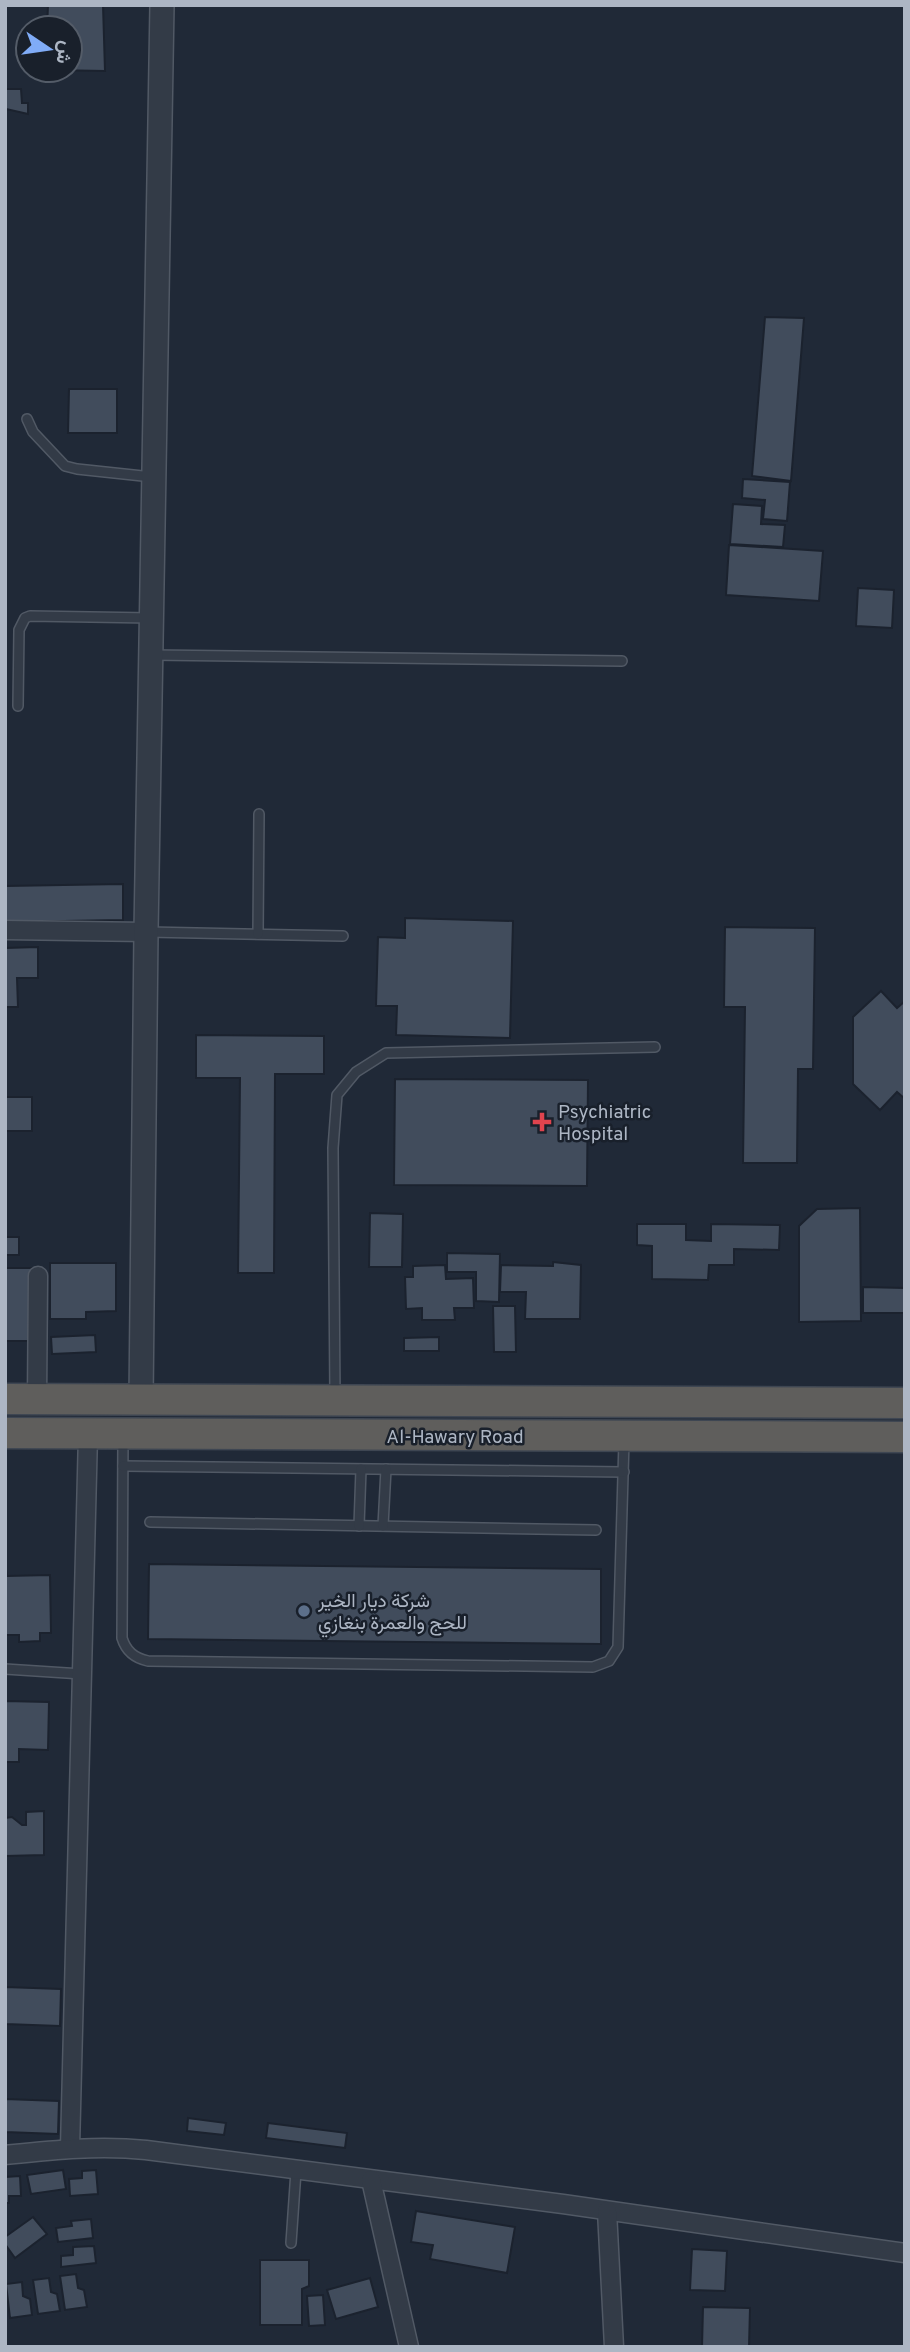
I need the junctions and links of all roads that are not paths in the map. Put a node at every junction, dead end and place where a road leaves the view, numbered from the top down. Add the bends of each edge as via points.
1 (162, 5) edge
2 (27, 419) dead end
3 (154, 477) junction
4 (152, 618) junction
5 (151, 655) junction
6 (622, 662) dead end
7 (18, 706) dead end
8 (259, 814) dead end
9 (5, 930) edge
10 (146, 932) junction
11 (258, 934) junction
12 (343, 936) dead end
13 (655, 1047) dead end
14 (38, 1276) dead end
15 (5, 1399) edge
16 (37, 1399) junction
17 (141, 1400) junction
18 (334, 1400) junction
19 (905, 1403) edge
20 (5, 1433) edge
21 (88, 1434) junction
22 (123, 1434) junction
23 (625, 1436) junction
24 (905, 1437) edge
25 (123, 1466) junction
26 (361, 1469) junction
27 (386, 1469) junction
28 (624, 1472) junction
29 (150, 1522) dead end
30 (359, 1525) junction
31 (383, 1526) junction
32 (596, 1530) dead end
33 (5, 1669) edge
34 (82, 1674) junction
35 (71, 2148) junction
36 (5, 2155) edge
37 (296, 2171) junction
38 (371, 2180) junction
39 (607, 2211) junction
40 (292, 2243) dead end
41 (905, 2253) edge
42 (410, 2347) edge
43 (614, 2347) edge

1 - 3 street
2 - 3 lane via 33,432 65,466
3 - 4 street
4 - 5 street
4 - 7 lane via 26,618 19,630
5 - 6 lane
5 - 10 street
8 - 11 lane
9 - 10 street
10 - 11 lane
10 - 17 street
11 - 12 lane
13 - 18 lane via 386,1053 356,1072 337,1095 333,1148
14 - 16 street
15 - 16 highway, Al-Hawary Road
16 - 17 highway, Al-Hawary Road
17 - 18 highway, Al-Hawary Road
18 - 19 highway, Al-Hawary Road
20 - 21 highway, Al-Hawary Road
21 - 22 highway, Al-Hawary Road
21 - 34 street
22 - 23 highway, Al-Hawary Road
22 - 25 lane
23 - 24 highway, Al-Hawary Road
23 - 28 lane
25 - 26 lane
25 - 28 lane via 122,1638 129,1652 141,1660 593,1667 609,1661 618,1647
26 - 27 lane
26 - 30 lane
27 - 28 lane
27 - 31 lane
29 - 30 lane
30 - 31 lane
31 - 32 lane
33 - 34 lane
34 - 35 street
35 - 36 street
35 - 37 street via 112,2146
37 - 38 street
37 - 40 lane
38 - 39 street
38 - 42 street
39 - 41 street
39 - 43 street

